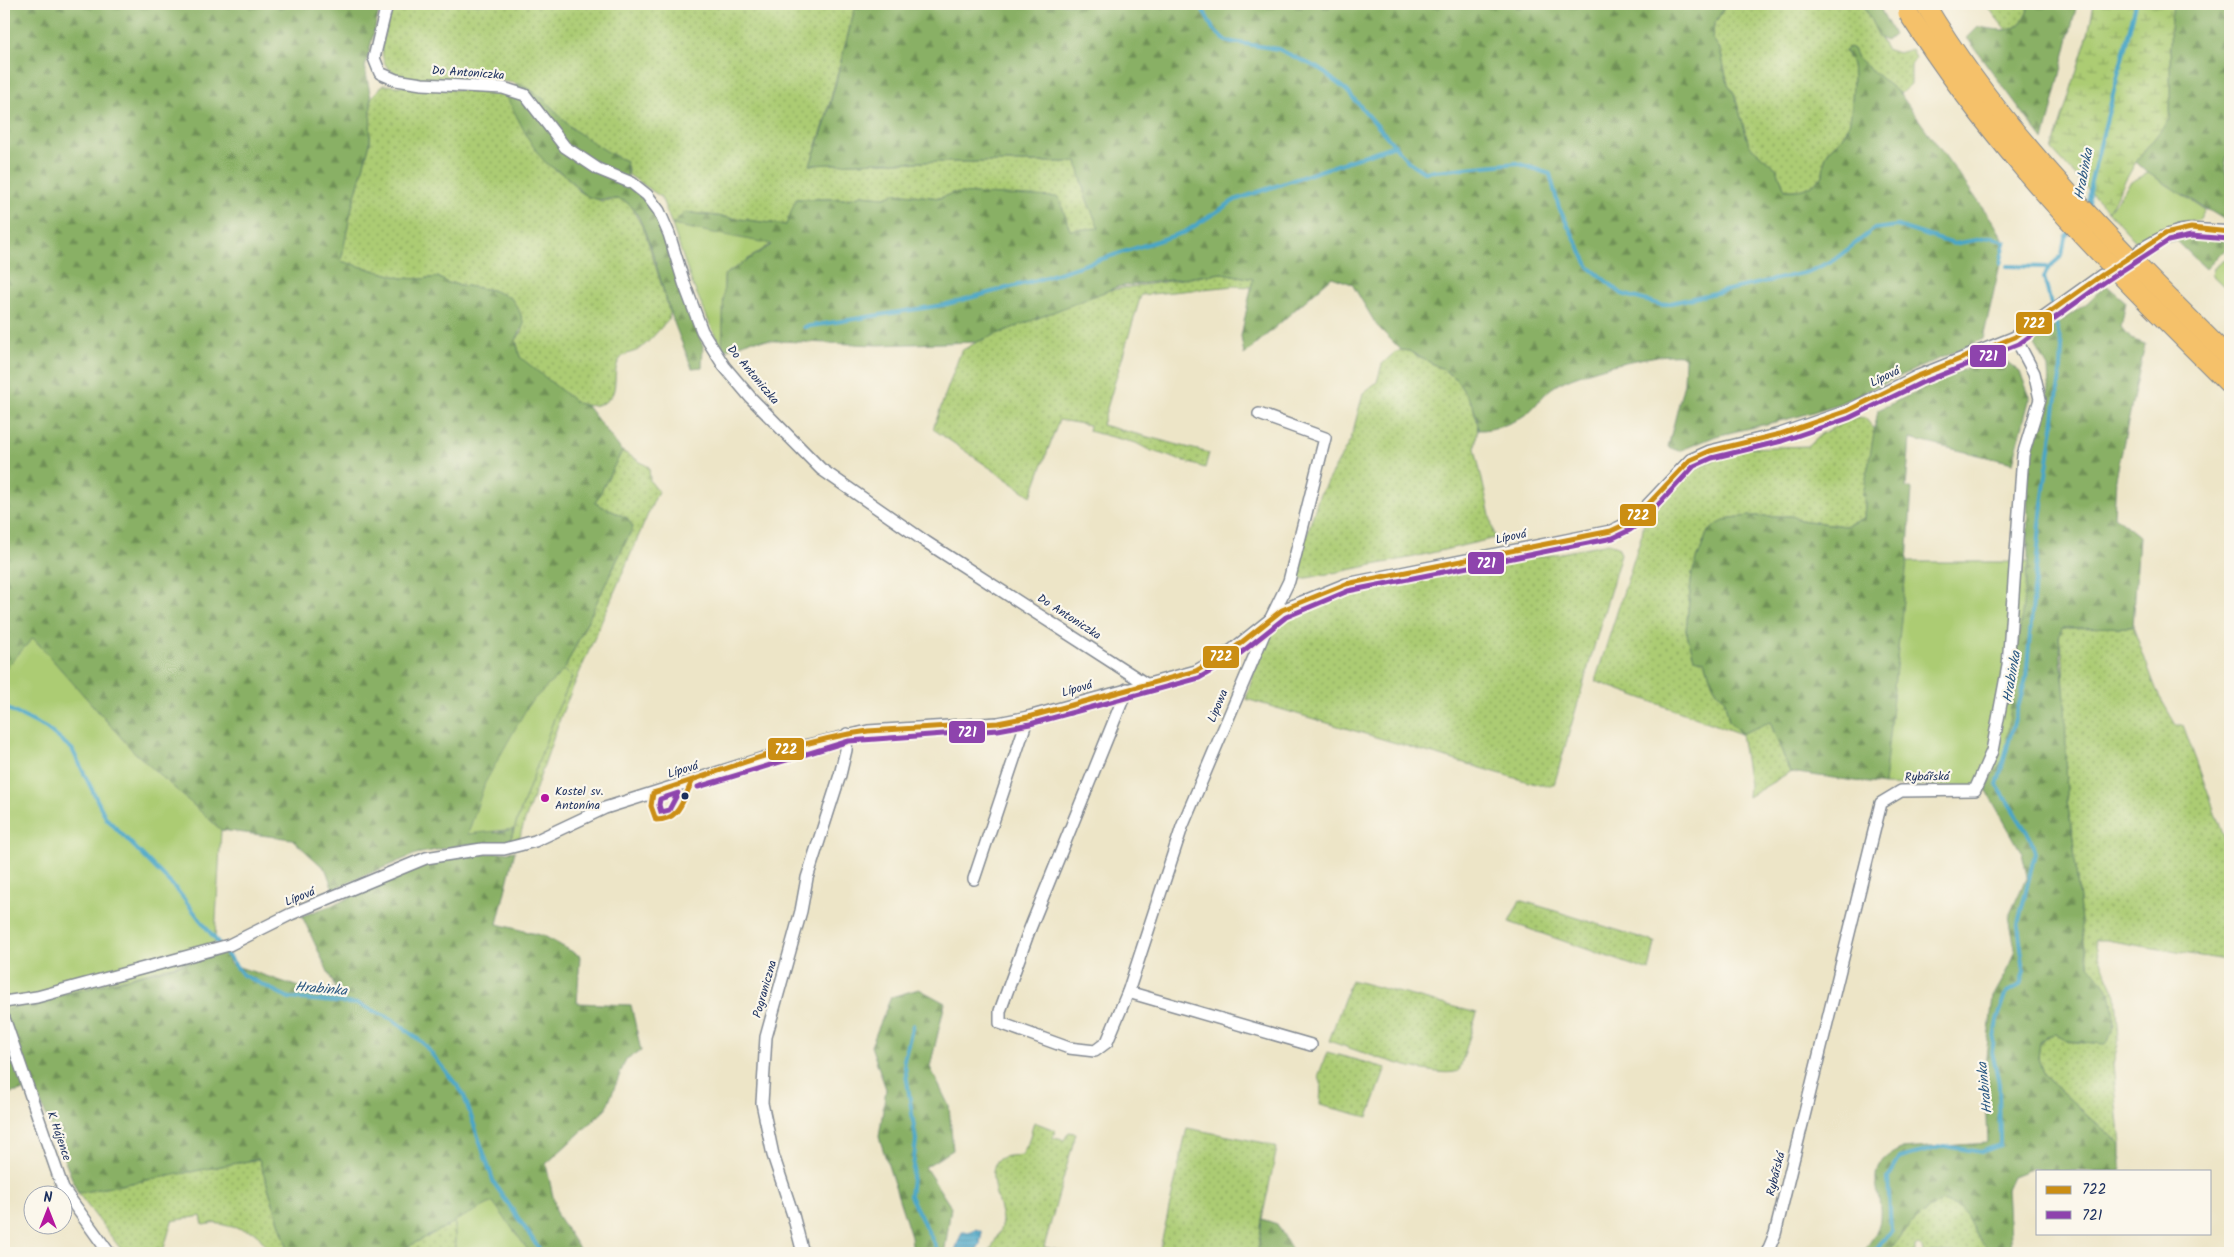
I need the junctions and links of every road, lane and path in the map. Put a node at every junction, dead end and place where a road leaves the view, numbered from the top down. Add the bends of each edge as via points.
1 (387, 4) edge
2 (1924, 4) edge
3 (1905, 8) edge
4 (2230, 232) edge
5 (2140, 250) dead end
6 (2102, 275) dead end
7 (2165, 307) junction
8 (2015, 337) junction
9 (2230, 359) edge
10 (2230, 385) edge
11 (1259, 414) dead end
12 (1269, 622) junction
13 (1146, 684) junction
14 (1127, 689) junction
15 (1028, 717) junction
16 (847, 734) junction
17 (974, 879) dead end
18 (1128, 992) junction
19 (4, 1002) edge
20 (4, 1018) edge
21 (1311, 1045) dead end
22 (109, 1253) edge
23 (803, 1253) edge
24 (1767, 1253) edge

1 - 13 street, Do Antoniczka via 374,58 380,72 396,80 503,88 525,95 565,146 598,169 632,183 647,195 666,226 684,284 707,338 724,366 821,469 926,542
2 - 7 highway, bridge via 1953,49 2021,139
3 - 7 highway, bridge via 1968,102 2024,171 2080,234
4 - 5 street via 2191,228 2165,234
6 - 8 street, Lípová
7 - 9 highway
7 - 10 highway
8 - 12 street, Lípová via 1918,376 1847,411 1690,460 1639,514 1611,531 1346,584 1282,610
8 - 24 street, Rybářská via 2034,373 2040,398 2023,454 2008,666 1992,751 1975,790 1900,791 1881,803 1775,1234
11 - 12 street, Lipowa via 1325,438 1289,582
12 - 13 street, Lípová via 1232,650 1196,671
12 - 18 street, Lipowa via 1182,827
13 - 14 street, Lípová
14 - 15 street, Lípová
14 - 18 street, Lipowa via 1029,931 1000,1011 1000,1022 1069,1048 1095,1051 1107,1042
15 - 16 street, Lípová via 998,723
15 - 17 street
16 - 19 street, Lípová via 605,808 520,846 426,858 221,947 37,997
16 - 23 street, Pograniczna via 840,775 807,878 766,1037 764,1057 762,1103 773,1155
18 - 21 street
20 - 22 street, K Hájence via 63,1189

